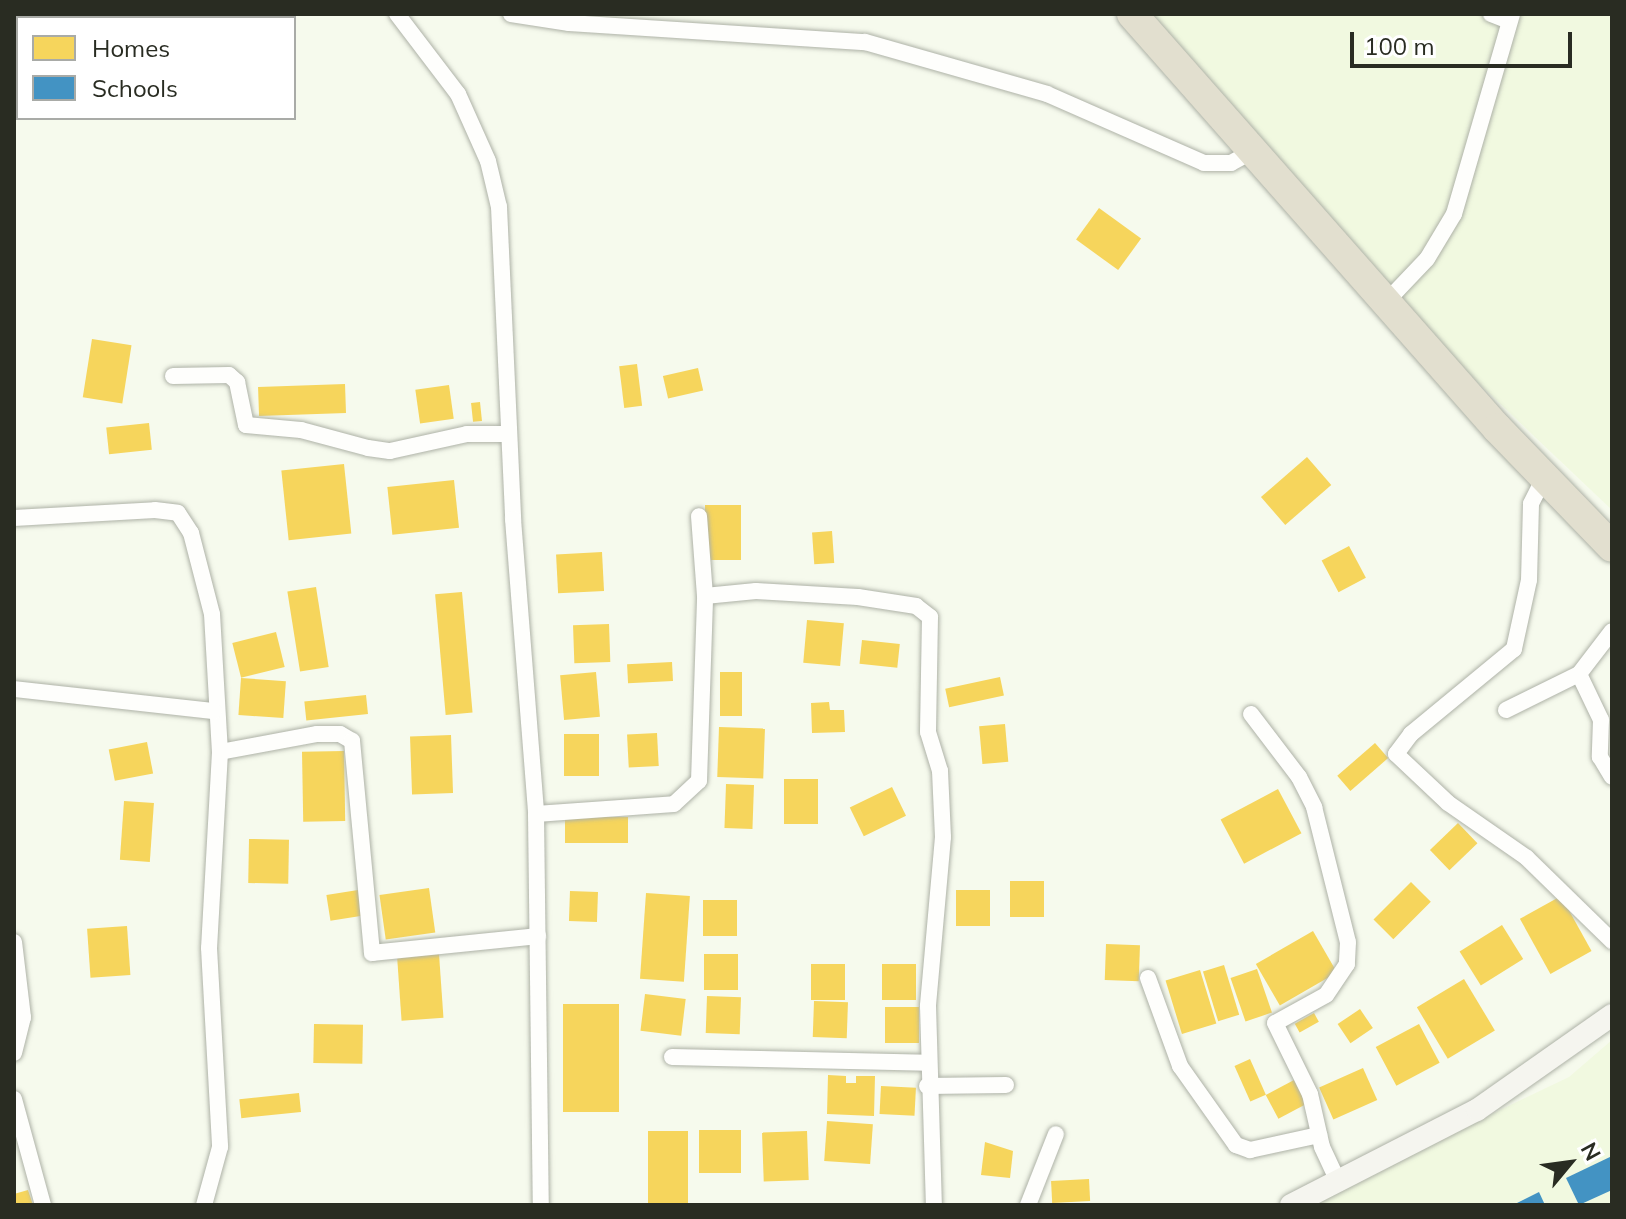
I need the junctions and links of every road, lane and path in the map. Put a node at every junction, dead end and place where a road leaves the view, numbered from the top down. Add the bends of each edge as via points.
1 (397, 14) edge
2 (511, 14) edge
3 (1132, 14) edge
4 (1491, 14) edge
5 (1510, 17) edge
6 (1254, 150) junction
7 (1386, 302) junction
8 (173, 376) dead end
9 (509, 434) junction
10 (1544, 478) junction
11 (1577, 511) junction
12 (699, 516) dead end
13 (14, 518) edge
14 (1612, 537) edge
15 (1612, 547) edge
16 (705, 596) junction
17 (1612, 631) edge
18 (1579, 674) junction
19 (14, 689) edge
20 (1506, 710) dead end
21 (214, 711) junction
22 (1251, 714) dead end
23 (220, 752) junction
24 (1612, 777) edge
25 (536, 814) junction
26 (538, 936) junction
27 (1612, 941) edge
28 (14, 942) edge
29 (1148, 978) dead end
30 (1612, 1015) edge
31 (14, 1053) edge
32 (672, 1057) dead end
33 (927, 1063) junction
34 (1006, 1085) dead end
35 (927, 1086) junction
36 (14, 1099) edge
37 (1056, 1134) dead end
38 (1319, 1135) junction
39 (1339, 1183) junction
40 (43, 1205) edge
41 (204, 1205) edge
42 (541, 1205) edge
43 (934, 1205) edge
44 (1028, 1205) edge
45 (1291, 1205) edge

1 - 9 street via 458,94 495,183 505,266
2 - 6 street via 569,23 865,42 1047,94 1204,163 1231,163
3 - 6 highway
4 - 5 street
5 - 7 street via 1454,214 1427,259
6 - 7 highway
7 - 10 highway
8 - 9 street via 229,375 237,382 246,425 301,430 368,448 390,451 467,434
9 - 25 street
10 - 11 highway
10 - 27 street via 1531,504 1529,580 1514,649 1411,734 1396,754 1448,803 1527,858
11 - 14 highway
11 - 15 highway
12 - 16 street
13 - 21 street via 178,513 191,533 212,614
16 - 25 street via 699,781 693,790 674,804
16 - 33 street via 756,591 858,597 916,606 930,617 928,732 940,771 943,837
17 - 18 street
18 - 20 street
18 - 24 street via 1601,720 1600,757
19 - 21 street
21 - 23 street
22 - 38 street via 1299,777 1314,807 1348,942 1347,964 1326,995 1275,1023 1310,1094
23 - 26 street via 317,734 340,734 352,741 372,953
23 - 41 street via 209,948 220,1147
25 - 26 street
26 - 42 street
28 - 31 street via 23,1017
29 - 38 street via 1180,1066 1236,1145 1250,1150
30 - 39 main road via 1477,1110
32 - 33 street
33 - 35 street
34 - 35 street
35 - 43 street
36 - 40 street
37 - 44 street
38 - 39 street
39 - 45 main road

